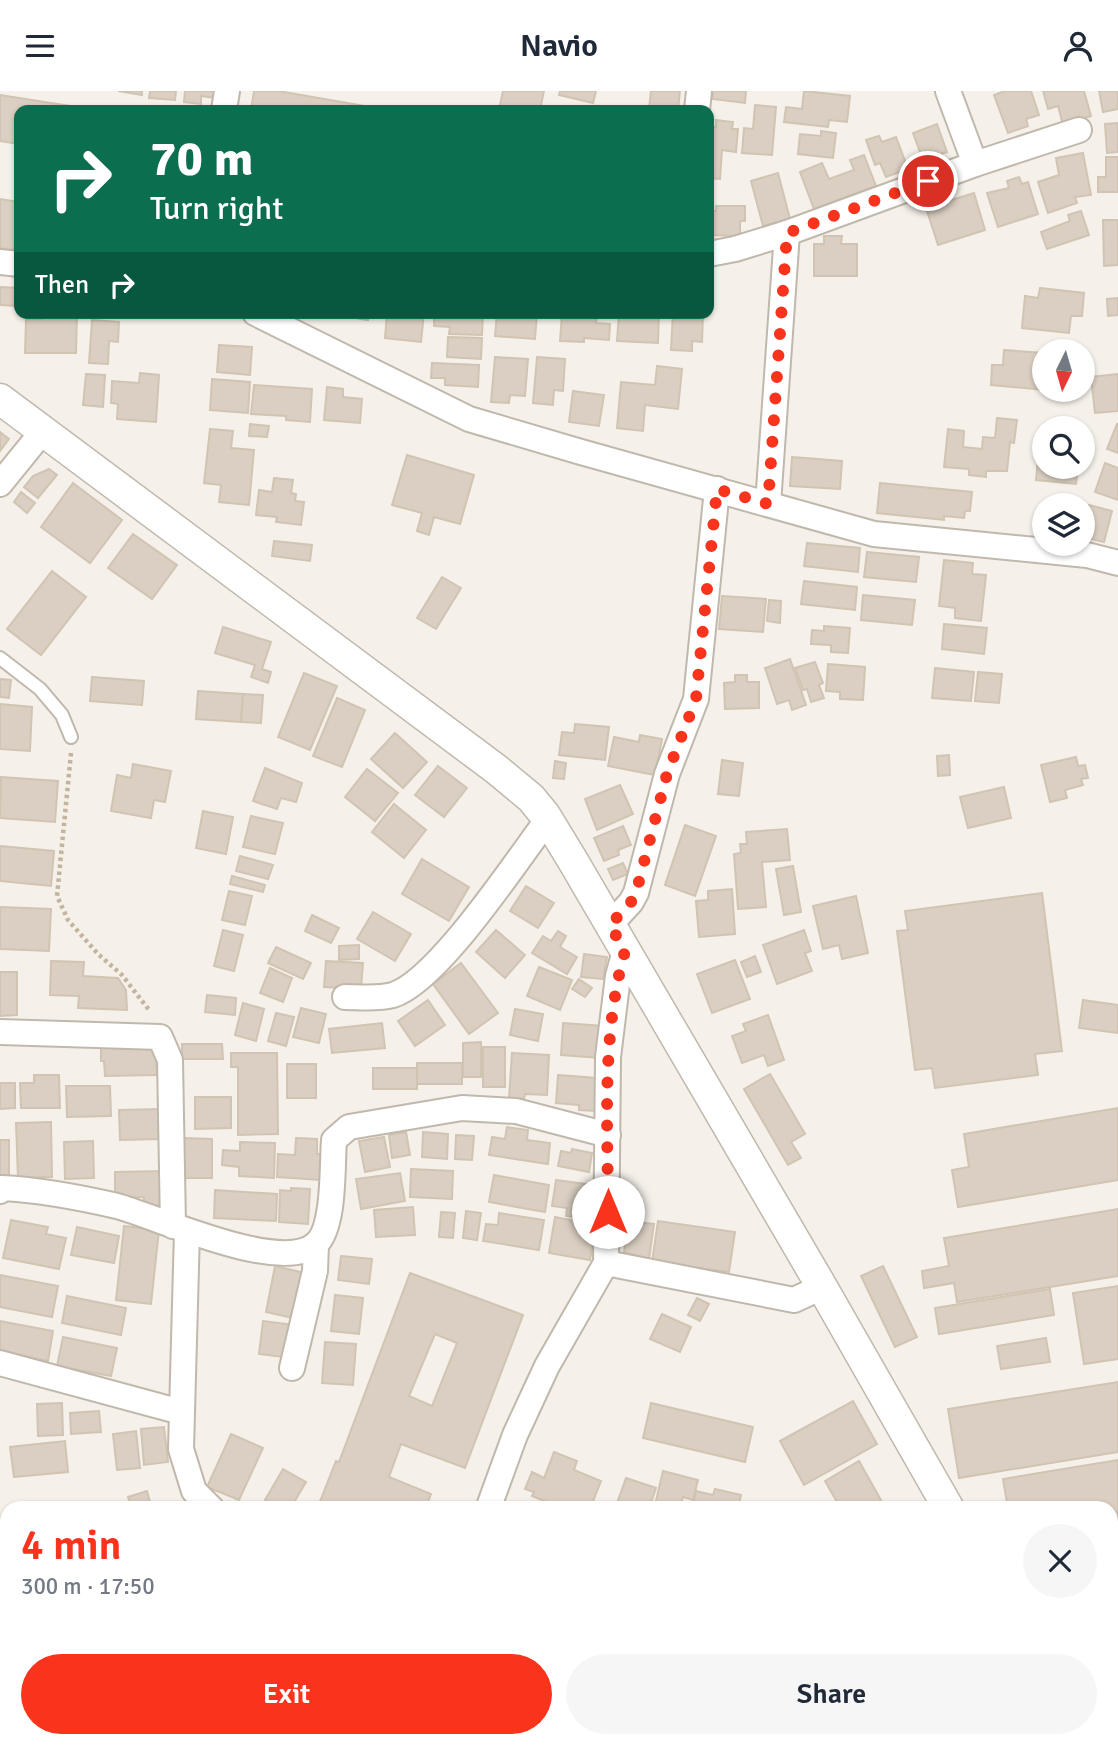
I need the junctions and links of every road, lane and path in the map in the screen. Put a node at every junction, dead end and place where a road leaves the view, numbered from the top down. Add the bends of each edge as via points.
1 (948, 91) edge
2 (1079, 130) dead end
3 (975, 165) junction
4 (787, 233) junction
5 (714, 253) edge
6 (268, 319) edge
7 (0, 399) edge
8 (43, 431) junction
9 (0, 484) edge
10 (717, 489) junction
11 (768, 504) junction
12 (1118, 561) edge
13 (0, 657) edge
14 (71, 737) joint
15 (548, 819) junction
16 (610, 925) junction
17 (625, 951) junction
18 (345, 997) dead end
19 (0, 1032) edge
20 (160, 1037) junction
21 (608, 1135) junction
22 (0, 1191) edge
23 (180, 1229) junction
24 (316, 1244) junction
25 (606, 1263) junction
26 (822, 1287) junction
27 (0, 1363) edge
28 (292, 1368) dead end
29 (181, 1412) junction
30 (204, 1501) edge
31 (491, 1501) edge
32 (944, 1501) edge

1 - 3 street
2 - 3 street
3 - 4 street
4 - 5 street
4 - 11 street
6 - 10 street via 469,419
7 - 8 street
8 - 9 street
8 - 15 street via 496,769
10 - 11 street
10 - 16 street via 696,699 667,774 636,893
11 - 12 street via 874,534
13 - 14 lane via 40,689 62,715
14 - 20 path via 57,896 68,921 137,993 153,1016
15 - 16 street
15 - 18 street via 447,952 409,986 392,995
16 - 17 street
17 - 21 street via 610,1029
17 - 26 street
19 - 20 street
20 - 23 street via 170,1060
21 - 24 street via 516,1111 462,1108 349,1127 334,1140 328,1225
21 - 25 street
22 - 23 street via 47,1191 120,1207
23 - 24 street via 228,1244 293,1254
23 - 29 street
24 - 28 street via 315,1271
25 - 26 street via 793,1300
25 - 31 street via 547,1366
26 - 32 street
27 - 29 street
29 - 30 street via 181,1449 194,1491

